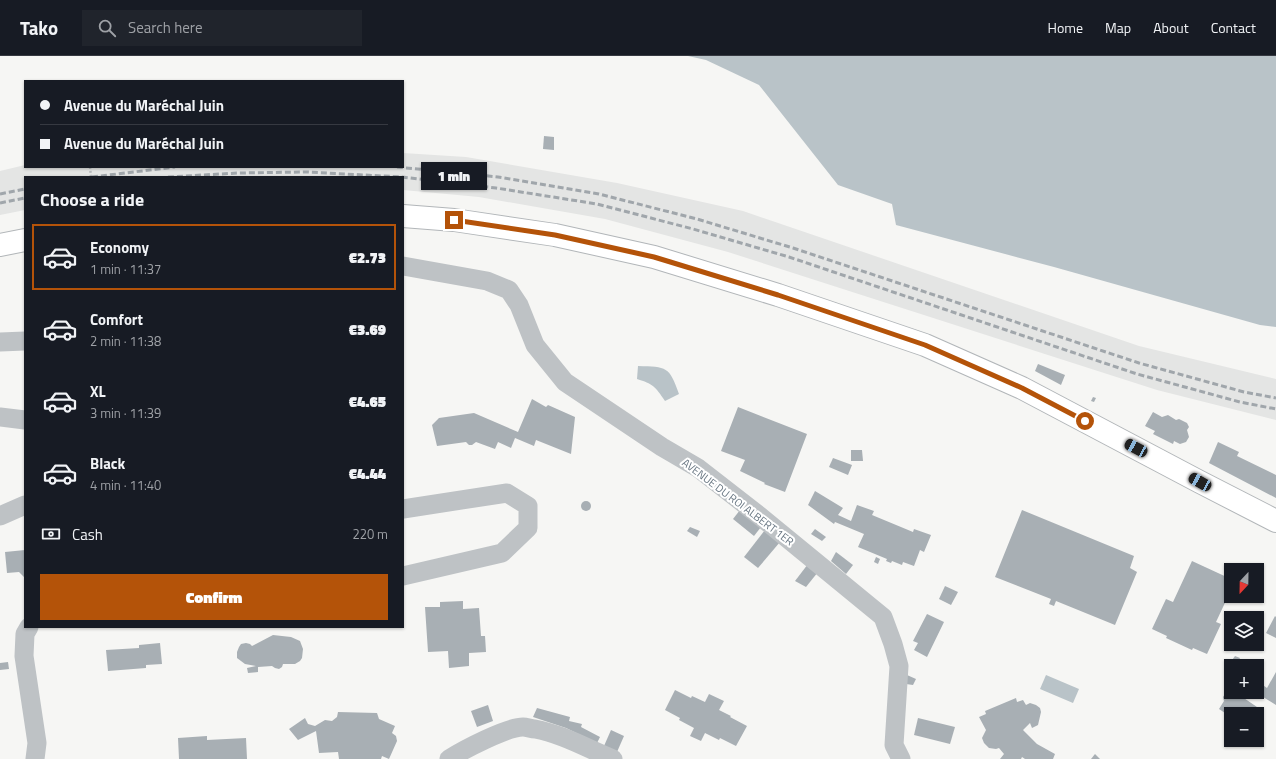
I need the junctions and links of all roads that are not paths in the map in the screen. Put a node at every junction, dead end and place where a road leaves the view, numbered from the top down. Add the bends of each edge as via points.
1 (404, 216) edge
2 (24, 240) edge
3 (0, 245) edge
4 (404, 266) edge
5 (24, 341) edge
6 (0, 342) edge
7 (0, 417) edge
8 (24, 420) edge
9 (24, 505) edge
10 (404, 509) edge
11 (0, 516) edge
12 (1276, 521) edge
13 (404, 576) edge
14 (28, 628) edge
15 (35, 759) edge
16 (449, 759) edge
17 (613, 759) edge
18 (901, 759) edge

1 - 12 main road via 454,220 555,235 654,257 778,295 925,345 1022,388
2 - 3 main road
4 - 18 street, AVENUE DU ROI ALBERT 1ER via 488,281 509,290 519,305 535,345 566,382 662,447 698,468 761,516 883,617 899,666 894,745
5 - 6 street
7 - 8 street
9 - 11 street
10 - 13 street via 507,493 528,506 528,528 502,553
14 - 15 street via 25,634 24,656 37,743
16 - 17 street via 486,740 522,727 560,737

